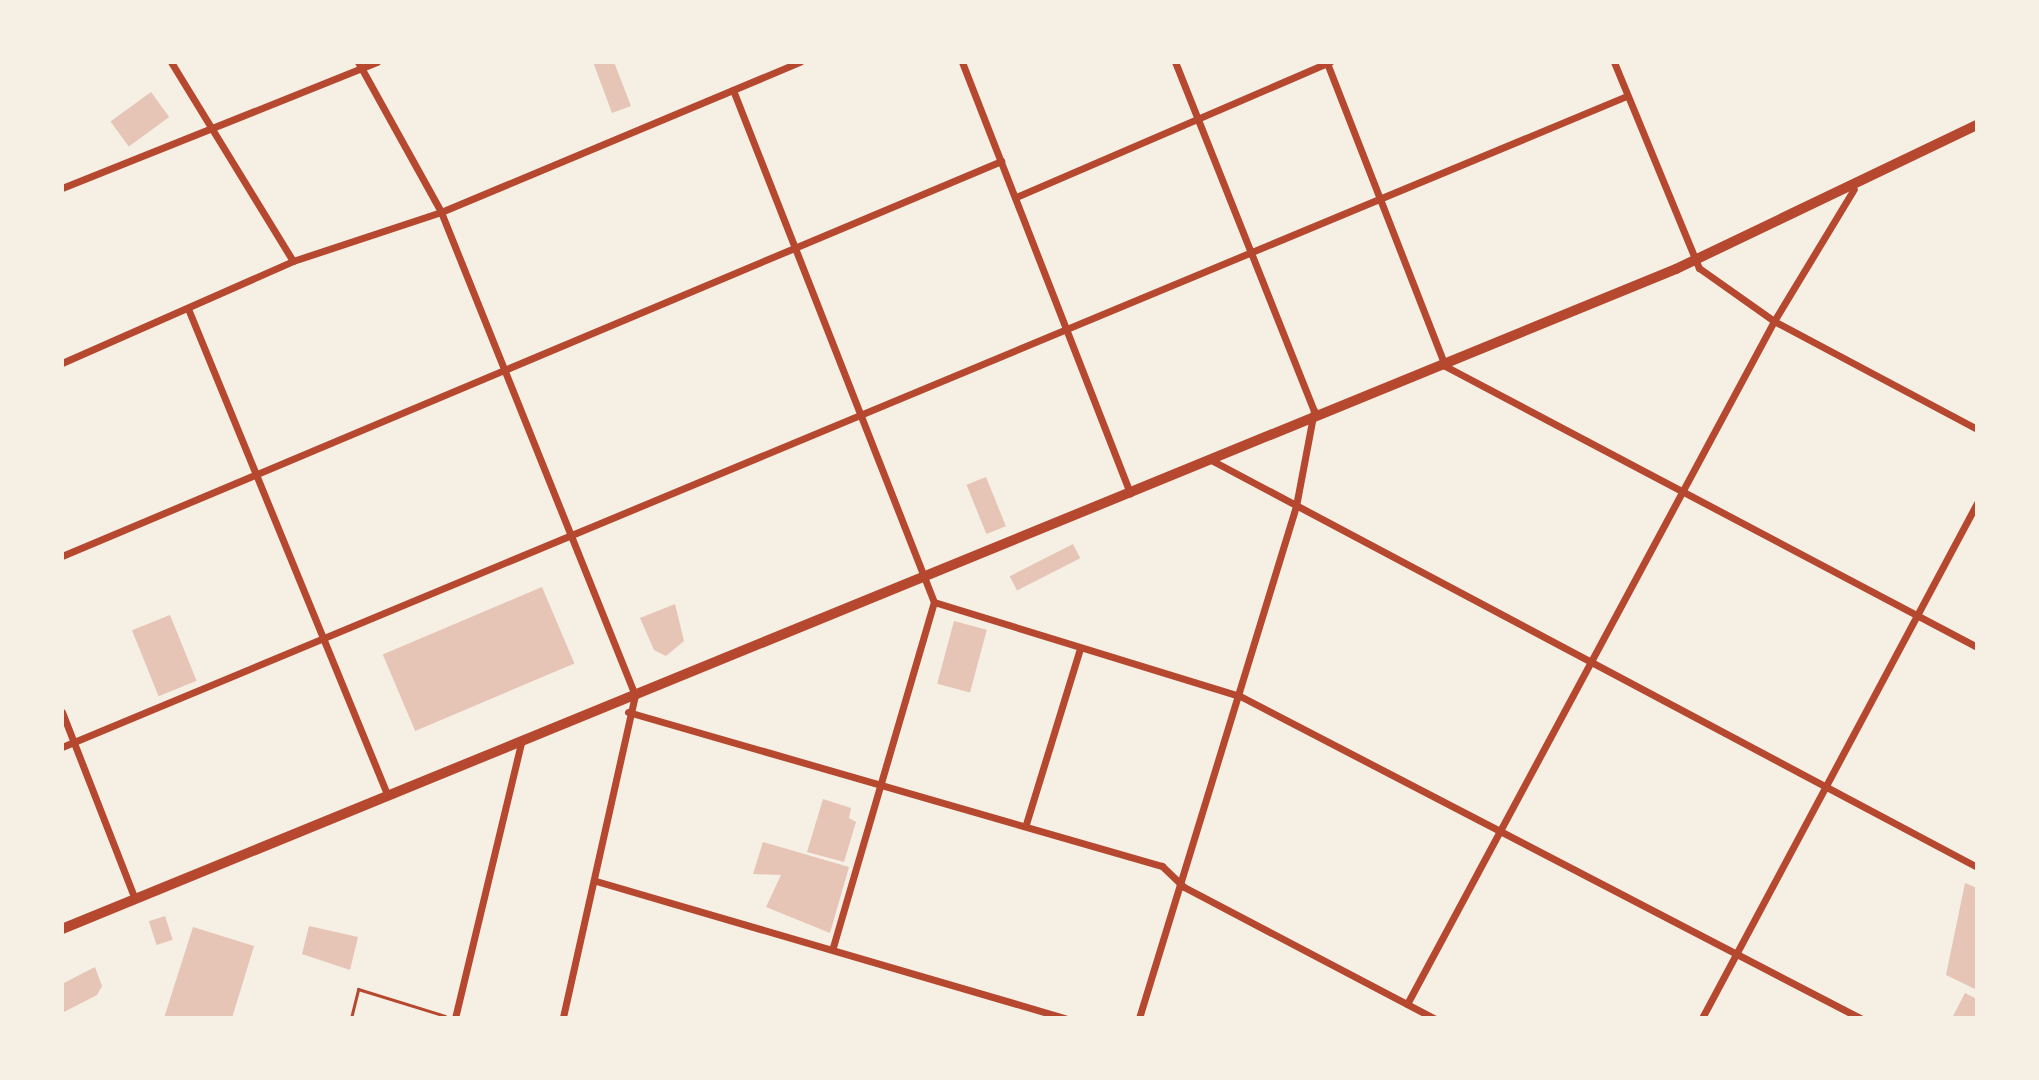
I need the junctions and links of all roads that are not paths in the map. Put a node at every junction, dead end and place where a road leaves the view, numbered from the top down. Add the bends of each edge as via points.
1 (171, 62) edge
2 (377, 62) edge
3 (800, 62) edge
4 (962, 62) edge
5 (1175, 62) edge
6 (1614, 62) edge
7 (1329, 63) edge
8 (360, 65) edge
9 (733, 90) junction
10 (1627, 96) junction
11 (1199, 121) junction
12 (1977, 125) edge
13 (211, 127) junction
14 (1001, 161) junction
15 (62, 188) edge
16 (1854, 189) junction
17 (1016, 197) junction
18 (1379, 197) junction
19 (441, 212) junction
20 (799, 244) junction
21 (1248, 251) junction
22 (293, 261) junction
23 (1696, 261) junction
24 (189, 311) junction
25 (1774, 321) junction
26 (1066, 326) junction
27 (62, 363) edge
28 (1445, 366) junction
29 (502, 371) junction
30 (1314, 411) junction
31 (866, 414) junction
32 (1977, 429) edge
33 (1211, 460) junction
34 (256, 475) junction
35 (1685, 490) junction
36 (1130, 493) junction
37 (1977, 503) edge
38 (1296, 506) junction
39 (567, 537) junction
40 (62, 556) edge
41 (927, 574) junction
42 (934, 602) junction
43 (1915, 613) junction
44 (323, 639) junction
45 (1977, 647) edge
46 (1080, 648) junction
47 (1591, 664) junction
48 (635, 695) junction
49 (1240, 696) junction
50 (62, 712) edge
51 (628, 712) junction
52 (74, 743) junction
53 (521, 744) junction
54 (62, 747) edge
55 (879, 782) junction
56 (1824, 786) junction
57 (387, 794) junction
58 (1026, 824) junction
59 (1501, 835) junction
60 (1977, 867) edge
61 (596, 881) junction
62 (1184, 887) junction
63 (135, 899) junction
64 (62, 929) edge
65 (833, 947) junction
66 (1736, 954) junction
67 (1407, 1004) junction
68 (454, 1018) edge
69 (563, 1018) edge
70 (1065, 1018) edge
71 (1139, 1018) edge
72 (1434, 1018) edge
73 (1702, 1018) edge
74 (1860, 1018) edge

1 - 13 street
2 - 8 street
3 - 9 street
4 - 14 street
5 - 11 street
6 - 10 street
7 - 11 street
7 - 18 street
8 - 13 street
8 - 19 street
9 - 19 street
9 - 20 street
10 - 18 street
10 - 23 street
11 - 17 street
11 - 21 street
12 - 16 main road
13 - 15 street
13 - 22 street
14 - 17 street
14 - 20 street
16 - 23 main road
16 - 25 street
17 - 26 street
18 - 21 street
18 - 28 street
19 - 22 street
19 - 29 street
20 - 29 street
20 - 31 street
21 - 26 street
21 - 30 street
22 - 24 street
23 - 25 street via 1711,280
23 - 28 main road
24 - 27 street
24 - 34 street
25 - 32 street
25 - 35 street
26 - 31 street
26 - 36 street
28 - 30 main road
28 - 35 street
29 - 34 street
29 - 39 street
30 - 33 main road
30 - 38 street
31 - 39 street
31 - 41 street
33 - 36 main road
33 - 38 street
34 - 40 street
34 - 44 street
35 - 43 street
35 - 47 street
36 - 41 main road
37 - 43 street
38 - 47 street
38 - 49 street
39 - 44 street
39 - 48 street
41 - 42 street
41 - 48 main road
42 - 46 street
42 - 55 street
43 - 45 street
43 - 56 street
44 - 52 street
44 - 57 street
46 - 49 street
46 - 58 street
47 - 56 street
47 - 59 street
48 - 51 street
48 - 53 main road
49 - 59 street
49 - 62 street
50 - 52 street
51 - 55 street
51 - 61 street
52 - 54 street
52 - 63 street
53 - 57 main road
53 - 68 street
55 - 58 street
55 - 65 street
56 - 60 street
56 - 66 street
57 - 63 main road
58 - 62 street via 1162,866
59 - 66 street
59 - 67 street
61 - 65 street
61 - 69 street
62 - 67 street
62 - 71 street
63 - 64 main road
65 - 70 street
66 - 73 street
66 - 74 street
67 - 72 street

